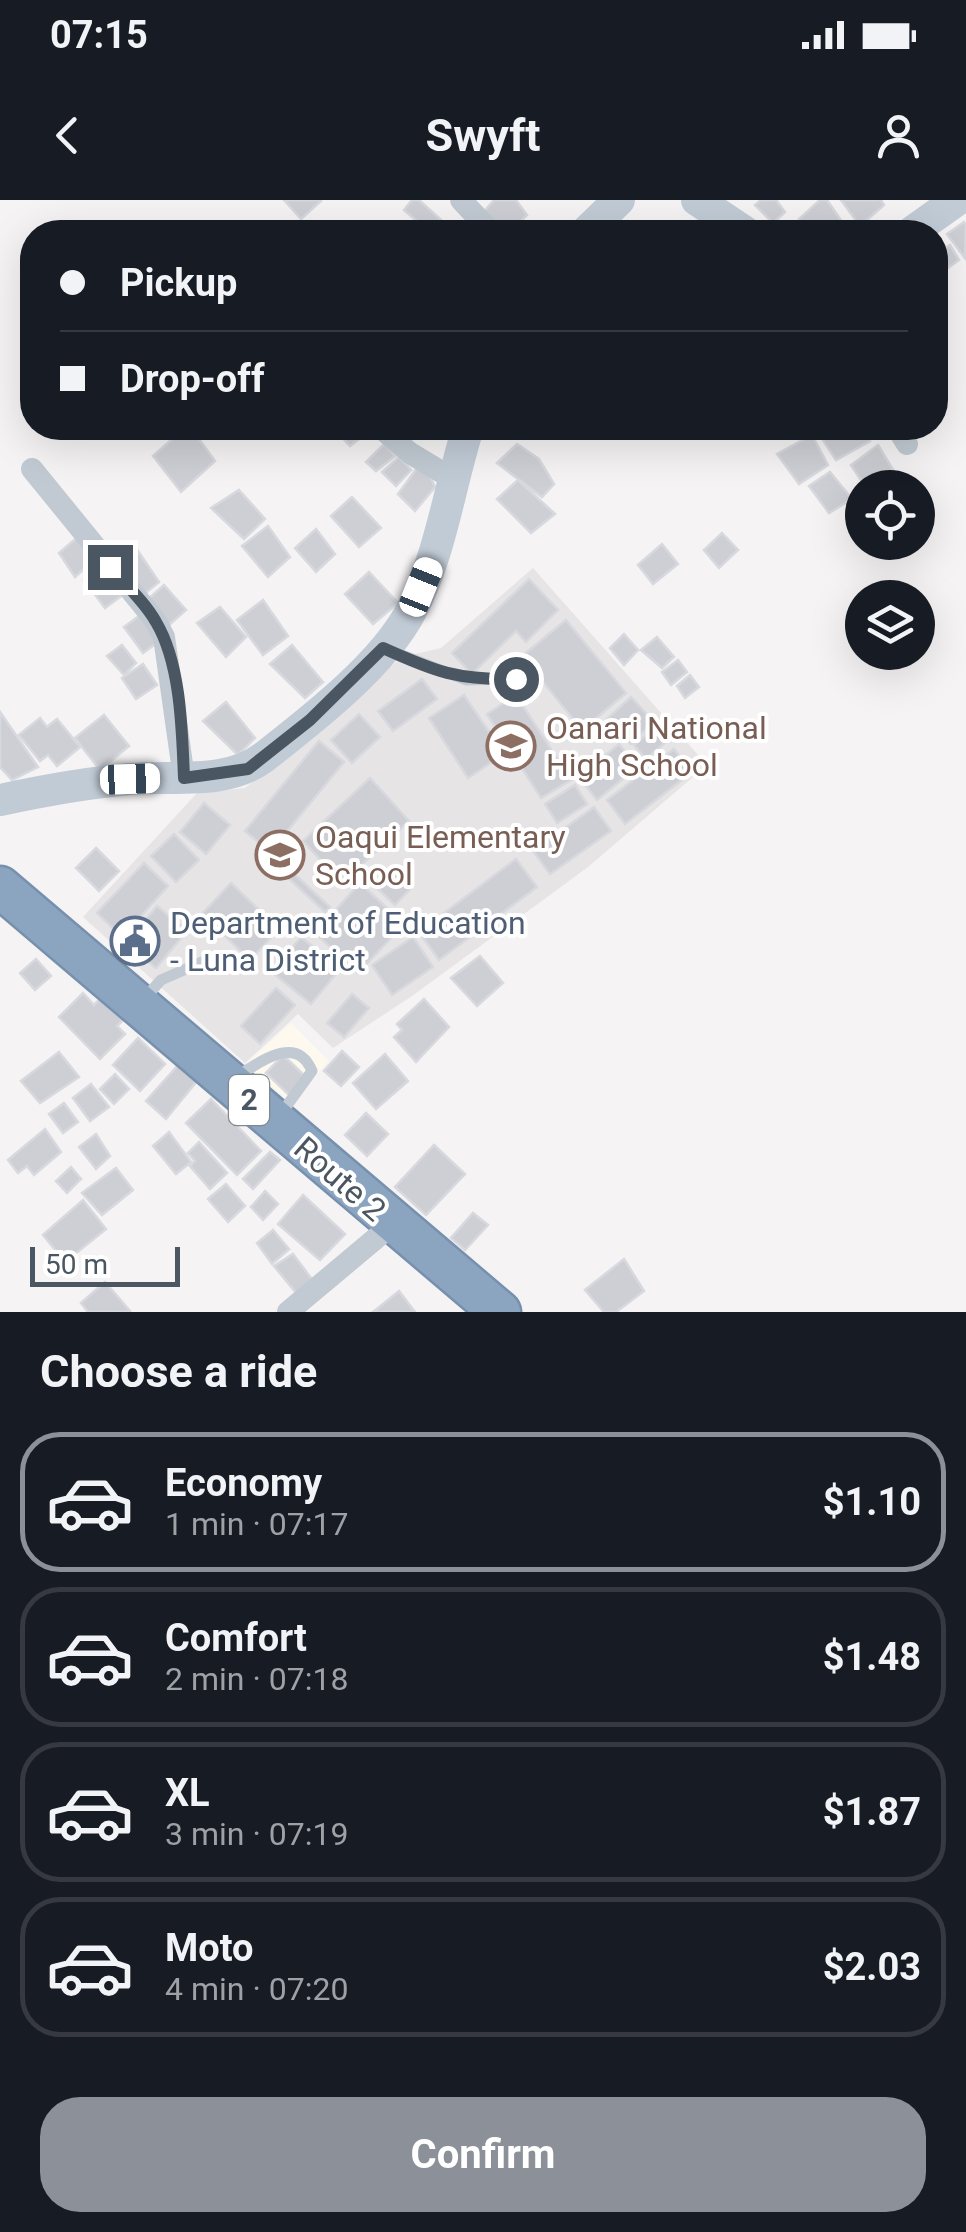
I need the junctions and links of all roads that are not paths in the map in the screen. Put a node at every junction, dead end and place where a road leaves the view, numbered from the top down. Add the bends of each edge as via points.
1 (460, 200) edge
2 (619, 200) edge
3 (697, 200) edge
4 (957, 200) edge
5 (479, 220) edge
6 (598, 220) edge
7 (727, 220) edge
8 (929, 220) edge
9 (395, 440) edge
10 (465, 440) edge
11 (32, 469) dead end
12 (454, 479) junction
13 (383, 648) junction
14 (516, 679) dead end
15 (184, 778) junction
16 (0, 800) edge
17 (0, 887) edge
18 (211, 958) dead end
19 (139, 1005) junction
20 (229, 1082) junction
21 (274, 1122) junction
22 (393, 1224) junction
23 (288, 1312) edge
24 (500, 1312) edge

1 - 5 street
2 - 6 street
3 - 7 street
4 - 8 street
9 - 12 street
10 - 12 street
11 - 15 street via 155,620 170,661
12 - 13 street via 417,596
13 - 14 lane via 466,680
13 - 15 street via 248,769
15 - 16 street via 130,779
17 - 19 highway, Route 2 / 2
18 - 19 lane via 161,980
19 - 20 highway, Route 2 / 2
20 - 21 highway, Route 2 / 2
20 - 21 lane via 275,1053 288,1051 308,1062 308,1082
21 - 22 highway, Route 2 / 2
22 - 23 street
22 - 24 highway, Route 2 / 2

